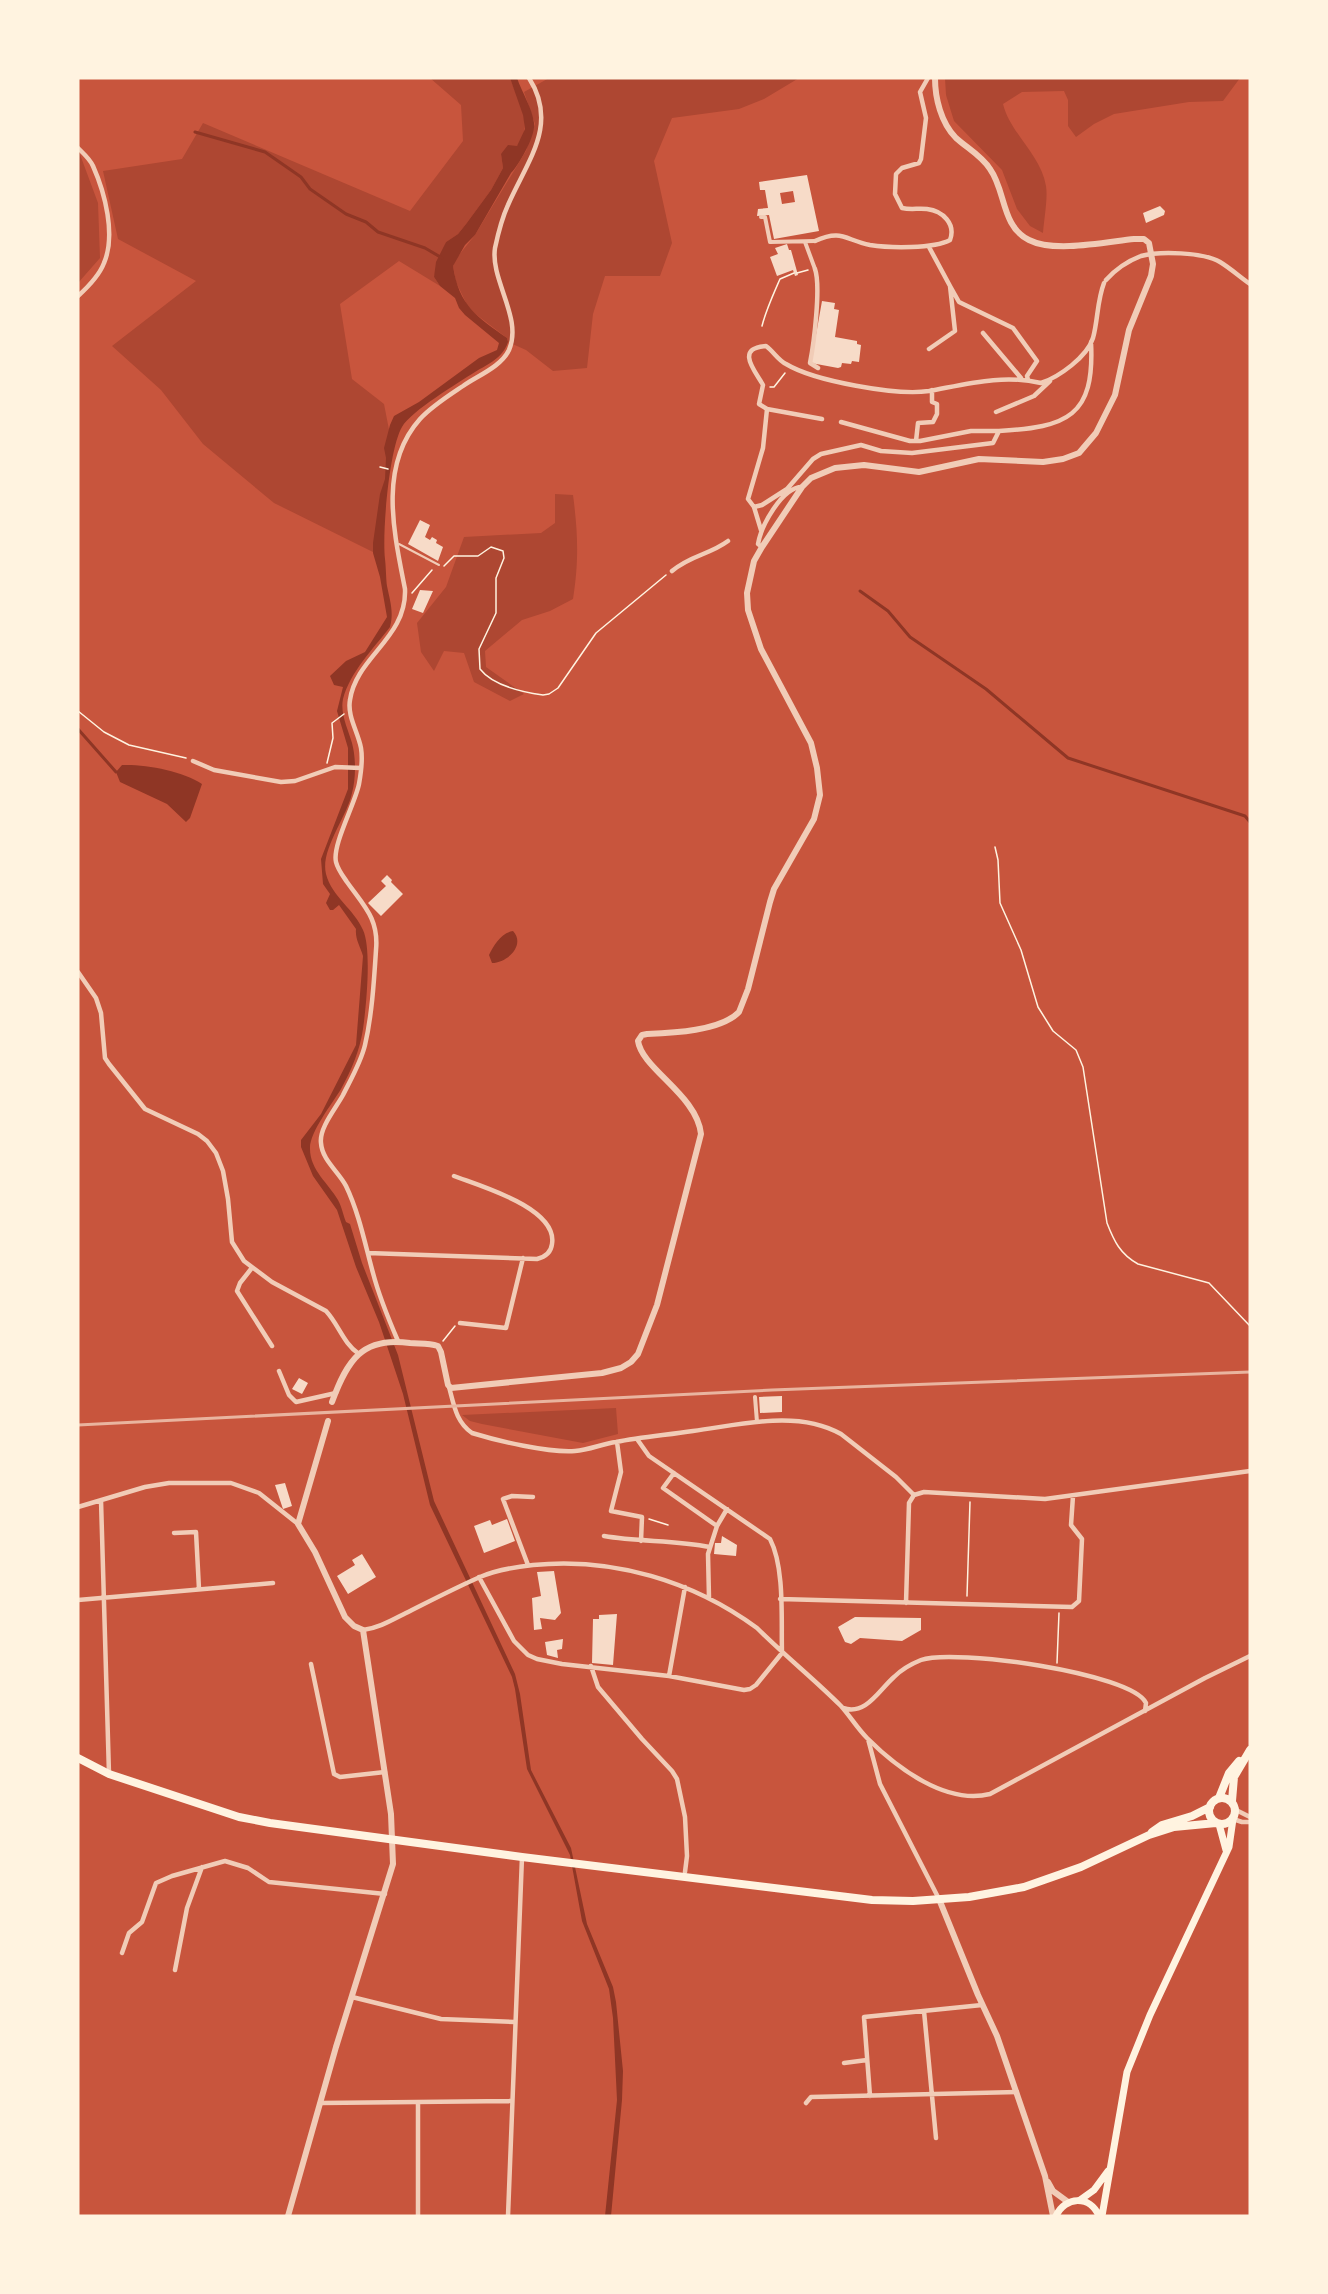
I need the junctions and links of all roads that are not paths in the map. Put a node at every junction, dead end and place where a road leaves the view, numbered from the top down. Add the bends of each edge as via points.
1 (530, 78) edge
2 (928, 78) edge
3 (935, 78) edge
4 (78, 148) edge
5 (761, 217) dead end
6 (815, 241) joint
7 (805, 242) junction
8 (929, 247) junction
9 (1152, 254) junction
10 (815, 269) joint
11 (1250, 285) edge
12 (950, 286) junction
13 (78, 297) edge
14 (983, 333) dead end
15 (1091, 342) junction
16 (929, 349) dead end
17 (818, 368) dead end
18 (1021, 378) junction
19 (1028, 380) junction
20 (1051, 380) junction
21 (932, 390) junction
22 (767, 412) junction
23 (996, 412) dead end
24 (822, 419) dead end
25 (842, 422) dead end
26 (999, 431) junction
27 (916, 441) junction
28 (799, 487) junction
29 (770, 500) junction
30 (777, 505) junction
31 (754, 507) junction
32 (761, 530) junction
33 (728, 541) dead end
34 (398, 543) junction
35 (762, 547) junction
36 (439, 565) road end
37 (672, 571) road end
38 (190, 759) road end
39 (361, 768) junction
40 (78, 972) edge
41 (454, 1176) dead end
42 (368, 1253) junction
43 (523, 1258) junction
44 (252, 1269) junction
45 (460, 1323) road end
46 (398, 1341) junction
47 (272, 1346) dead end
48 (359, 1354) junction
49 (279, 1371) dead end
50 (449, 1387) junction
51 (336, 1393) junction
52 (755, 1397) dead end
53 (332, 1402) dead end
54 (328, 1421) dead end
55 (757, 1422) junction
56 (637, 1439) junction
57 (617, 1442) junction
58 (1250, 1471) edge
59 (674, 1473) junction
60 (914, 1495) junction
61 (1073, 1496) junction
62 (533, 1497) dead end
63 (101, 1500) junction
64 (78, 1507) edge
65 (727, 1509) junction
66 (298, 1524) junction
67 (717, 1526) junction
68 (174, 1533) dead end
69 (604, 1536) dead end
70 (641, 1541) junction
71 (710, 1547) junction
72 (528, 1565) junction
73 (479, 1577) junction
74 (273, 1583) dead end
75 (685, 1587) junction
76 (199, 1589) junction
77 (105, 1596) junction
78 (709, 1598) junction
79 (78, 1599) edge
80 (780, 1599) junction
81 (906, 1603) junction
82 (363, 1630) junction
83 (782, 1653) junction
84 (1250, 1656) edge
85 (311, 1664) dead end
86 (591, 1666) junction
87 (669, 1676) junction
88 (843, 1708) junction
89 (1145, 1711) junction
90 (868, 1739) junction
91 (1247, 1754) edge
92 (78, 1758) edge
93 (385, 1772) junction
94 (110, 1774) junction
95 (1219, 1798) junction
96 (1232, 1801) junction
97 (1210, 1807) junction
98 (1236, 1810) junction
99 (1250, 1817) edge
100 (1233, 1819) junction
101 (1250, 1822) edge
102 (1218, 1824) junction
103 (1149, 1835) junction
104 (393, 1840) junction
105 (1226, 1852) junction
106 (522, 1857) junction
107 (202, 1867) junction
108 (685, 1872) dead end
109 (385, 1894) junction
110 (939, 1899) junction
111 (122, 1953) dead end
112 (175, 1970) dead end
113 (352, 1997) junction
114 (982, 2005) junction
115 (924, 2011) junction
116 (514, 2022) junction
117 (867, 2060) junction
118 (844, 2063) dead end
119 (1017, 2092) junction
120 (932, 2094) junction
121 (870, 2096) junction
122 (511, 2102) junction
123 (321, 2103) junction
124 (418, 2103) junction
125 (806, 2103) dead end
126 (936, 2138) dead end
127 (1109, 2169) junction
128 (1046, 2176) junction
129 (1080, 2200) junction
130 (1068, 2202) junction
131 (288, 2216) edge
132 (418, 2216) edge
133 (508, 2216) edge
134 (1054, 2216) edge
135 (1100, 2216) edge

1 - 34 street via 539,97 542,127 507,207 495,250 510,318 511,346 502,360 421,418 401,448 395,470 393,512
2 - 8 street via 920,92 926,118 921,159 896,174 895,194 902,208 930,209 945,217 950,225 950,240
3 - 9 street via 937,99 948,127 991,169 1009,220 1021,235 1048,246 1144,240
4 - 13 street via 93,164 105,202 108,248 105,263
5 - 7 street via 765,217 770,242
6 - 7 street
6 - 8 street via 837,234 875,246
7 - 10 street
8 - 12 street
9 - 11 street via 1208,257
9 - 15 street via 1125,264 1105,281
9 - 28 street via 1151,276 1129,330 1115,395 1096,433 1079,453 1043,462 979,459 919,472 846,465 817,475
10 - 17 street via 810,363
12 - 16 street via 955,331
12 - 19 street via 959,302 1013,328 1019,335 1037,361
14 - 18 street
15 - 20 street via 1065,371
15 - 26 street via 1089,377 1077,411 1044,427
18 - 19 street
18 - 21 street
19 - 20 street
20 - 23 street via 1034,396
21 - 22 street via 903,392 825,380 788,366 766,346 756,347 749,358 763,386 759,404
21 - 27 street via 932,402 937,404 936,419 918,423
22 - 24 street
22 - 31 street via 763,448 748,499
25 - 27 street
26 - 27 street via 971,431
26 - 29 street via 993,443 939,451 895,453 861,445 821,454
28 - 30 street
28 - 35 street
29 - 30 street
29 - 31 street
30 - 32 street
31 - 32 street
32 - 35 street via 758,544
33 - 37 street via 685,560
34 - 36 lane
34 - 39 street via 405,602 398,623 356,683 350,700 361,748
35 - 50 street via 754,561 747,593 748,610 761,649 811,743 819,785 818,809 774,889 739,1012 712,1026 647,1034 638,1041 646,1057 693,1112 701,1134 648,1333 631,1362 611,1371
38 - 39 street via 214,770 281,782 330,768
39 - 42 street via 336,860 375,923 377,945 365,1046 322,1132 321,1143 348,1189
40 - 44 street via 96,998 109,1064 145,1109 198,1134 219,1158 232,1242
41 - 43 street via 540,1215 552,1232 552,1248 545,1257
42 - 43 street
42 - 46 street
43 - 45 street via 506,1328
44 - 47 street via 237,1291
44 - 48 street via 326,1311 342,1338
46 - 48 street via 380,1342
46 - 50 street via 438,1346
48 - 51 street via 341,1378
49 - 51 street via 296,1402
50 - 57 street via 461,1423 472,1433 572,1451
51 - 53 street
52 - 55 street
54 - 66 street
55 - 56 street
55 - 60 street via 797,1422 831,1429
56 - 57 street
56 - 59 street via 649,1456
57 - 70 street via 621,1472 611,1511 642,1517
58 - 61 street
59 - 65 street
59 - 67 street via 663,1488
60 - 61 street via 924,1492 1045,1499
60 - 81 street via 909,1503
61 - 81 street via 1071,1525 1082,1539 1079,1601 1072,1607
62 - 72 street via 502,1498
63 - 64 street
63 - 66 street via 169,1483 231,1484 259,1493
63 - 77 street
65 - 67 street
65 - 80 street via 770,1539 777,1557
66 - 82 street via 345,1617
67 - 71 street
68 - 76 street via 196,1532
69 - 70 street
70 - 71 street
71 - 78 street
72 - 73 street
72 - 75 street via 603,1566
73 - 82 street via 387,1623
73 - 86 street via 514,1641 528,1655 562,1664
74 - 76 street
75 - 78 street
75 - 87 street
76 - 77 street
77 - 79 street
77 - 94 street
78 - 83 street via 757,1628
80 - 81 street
80 - 83 street
82 - 93 street
83 - 87 street via 756,1685 747,1690
83 - 88 street
84 - 89 street
85 - 93 street via 334,1774 340,1777
86 - 87 street
86 - 108 street via 598,1687 677,1779 686,1830
88 - 89 street via 852,1710 870,1702 912,1664 932,1657 972,1657 1056,1669 1106,1683 1140,1695 1146,1703
88 - 90 street
89 - 90 street via 1022,1778 978,1797 940,1791
90 - 110 street via 880,1784
91 - 95 main road via 1231,1769
91 - 96 main road via 1233,1780
92 - 94 main road
93 - 104 street
94 - 104 main road via 239,1817
95 - 96 main road
95 - 97 main road
96 - 98 main road
97 - 102 main road via 1209,1815
97 - 103 main road via 1162,1825
98 - 99 street
98 - 100 main road
100 - 101 street
100 - 102 main road
100 - 105 main road
102 - 103 main road via 1174,1827
102 - 105 main road
103 - 110 main road via 1113,1854 1034,1884 986,1895
104 - 106 main road
104 - 109 street via 393,1864
105 - 127 main road via 1127,2072
106 - 110 main road via 872,1900
106 - 116 street
107 - 109 street via 225,1861 248,1868 269,1882
107 - 111 street via 156,1883 142,1922 129,1933
107 - 112 street via 187,1908
109 - 113 street
110 - 114 street
113 - 116 street via 441,2019
113 - 123 street
114 - 115 street
114 - 119 street
115 - 117 street via 864,2017
115 - 120 street
116 - 122 street
117 - 118 street
117 - 121 street
119 - 120 street
119 - 128 street
120 - 121 street
120 - 126 street
121 - 125 street via 811,2097
122 - 124 street
122 - 133 street
123 - 124 street
123 - 131 street
124 - 132 street
127 - 129 main road via 1097,2187
127 - 135 main road
128 - 130 street via 1053,2191
128 - 134 street
129 - 130 main road
129 - 135 main road via 1094,2207
130 - 134 main road

